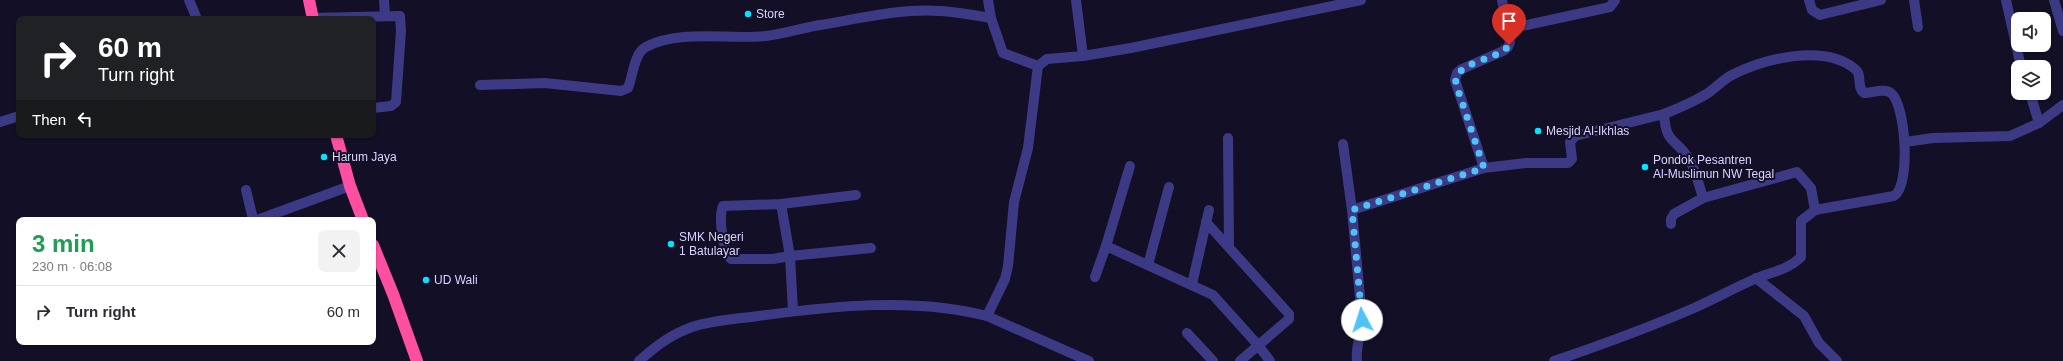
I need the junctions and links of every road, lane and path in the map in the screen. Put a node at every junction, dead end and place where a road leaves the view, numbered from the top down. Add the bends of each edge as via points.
1 (189, 0) edge
2 (309, 0) edge
3 (384, 0) edge
4 (988, 0) edge
5 (1076, 0) edge
6 (1361, 0) edge
7 (1502, 0) edge
8 (1615, 0) edge
9 (1809, 0) edge
10 (1881, 0) edge
11 (1914, 0) edge
12 (2006, 0) edge
13 (2054, 0) edge
14 (385, 15) junction
15 (196, 16) edge
16 (313, 16) edge
17 (361, 16) edge
18 (991, 18) junction
19 (1918, 27) dead end
20 (1508, 29) junction
21 (2063, 31) edge
22 (1083, 56) junction
23 (2019, 60) edge
24 (1038, 66) junction
25 (480, 85) dead end
26 (2032, 100) edge
27 (2063, 106) edge
28 (376, 108) edge
29 (1664, 114) junction
30 (16, 117) edge
31 (0, 122) edge
32 (2039, 123) junction
33 (337, 138) edge
34 (1228, 138) dead end
35 (1905, 142) junction
36 (1343, 144) dead end
37 (1130, 166) dead end
38 (1484, 168) junction
39 (350, 186) junction
40 (1169, 187) dead end
41 (246, 190) dead end
42 (856, 196) dead end
43 (1703, 198) junction
44 (781, 204) junction
45 (1209, 210) dead end
46 (1352, 210) junction
47 (1815, 210) junction
48 (253, 217) edge
49 (265, 217) edge
50 (362, 217) edge
51 (1206, 222) junction
52 (1671, 224) dead end
53 (1106, 246) junction
54 (1229, 246) junction
55 (871, 248) dead end
56 (376, 252) edge
57 (790, 256) junction
58 (1148, 265) junction
59 (1095, 277) dead end
60 (1756, 278) junction
61 (1192, 284) junction
62 (793, 311) junction
63 (987, 316) junction
64 (1187, 333) dead end
65 (1258, 345) junction
66 (416, 361) edge
67 (639, 361) edge
68 (1089, 361) edge
69 (1213, 361) edge
70 (1240, 361) edge
71 (1270, 361) edge
72 (1356, 361) edge
73 (1554, 361) edge
74 (1838, 361) edge

1 - 15 street
2 - 16 highway
3 - 14 street
4 - 18 street
5 - 22 street
6 - 22 street
7 - 20 street
8 - 20 street via 1609,7
9 - 10 street via 1812,10 1820,15
11 - 19 street
12 - 23 street
13 - 21 street
14 - 17 street
14 - 28 street via 400,16 396,102 391,106
18 - 24 street via 1003,53
18 - 25 street via 940,11 914,11 774,35 719,38 694,36 673,39 650,45 641,51 628,88 621,91 555,84
20 - 38 street via 1510,42 1507,48 1460,70 1455,80
22 - 24 street via 1047,59
24 - 63 street via 1028,148 1014,202 1008,266 1005,279
26 - 32 street
27 - 32 street
29 - 35 street via 1695,100 1730,76 1764,63 1794,56 1822,54 1841,60 1855,69 1860,75 1860,87 1864,93 1891,93 1898,106
29 - 38 street via 1575,136 1570,142 1572,160 1568,163 1526,163
29 - 43 street via 1666,132 1672,142 1685,152
30 - 31 street
32 - 35 street via 2010,136 1933,138
33 - 39 highway
34 - 54 street
35 - 47 street via 1904,166 1897,194 1889,198 1864,200
36 - 46 street
37 - 53 street
38 - 46 street
39 - 49 street
39 - 50 highway
40 - 58 street
41 - 48 street
42 - 44 street
43 - 47 street via 1798,172 1811,188
43 - 52 street via 1674,214
44 - 57 street
44 - 57 street via 723,206 721,213 726,253 731,259 773,259
45 - 51 street
46 - 72 street via 1362,320
47 - 60 street via 1801,221 1801,257 1796,263
51 - 54 street
51 - 61 street
53 - 58 street
53 - 59 street
54 - 65 street via 1289,314 1289,319
55 - 57 street
56 - 66 highway
57 - 62 street
58 - 61 street
60 - 73 street via 1693,308 1600,346
60 - 74 street via 1801,314 1809,323 1819,343
61 - 65 street via 1213,295
62 - 63 street via 899,306 947,309
62 - 67 street via 692,327 665,340
63 - 68 street
64 - 69 street
65 - 70 street
65 - 71 street

